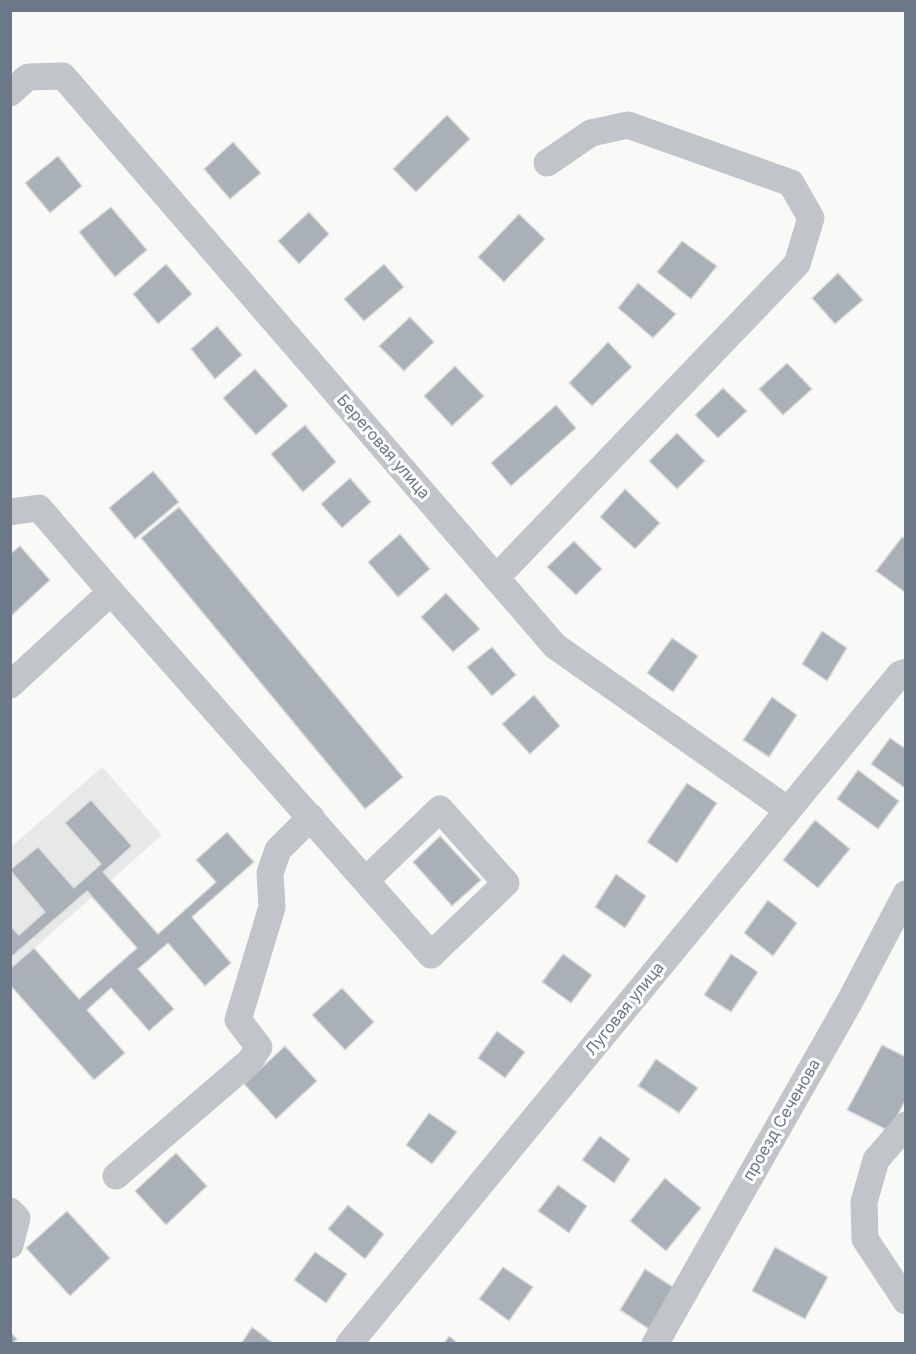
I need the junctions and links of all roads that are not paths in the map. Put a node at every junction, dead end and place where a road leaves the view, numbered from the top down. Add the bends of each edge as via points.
1 (10, 93) edge
2 (547, 163) dead end
3 (10, 501) edge
4 (39, 508) junction
5 (10, 512) edge
6 (496, 578) junction
7 (111, 592) junction
8 (903, 673) edge
9 (10, 685) edge
10 (788, 810) junction
11 (311, 817) junction
12 (366, 880) junction
13 (906, 894) edge
14 (906, 1125) edge
15 (116, 1176) dead end
16 (10, 1211) edge
17 (10, 1245) edge
18 (906, 1301) edge
19 (349, 1344) edge
20 (655, 1344) edge

1 - 6 street, Береговая улица via 28,77 63,76
2 - 6 street via 591,133 628,125 791,183 811,218 797,264
3 - 4 street
4 - 5 street
4 - 7 street
6 - 10 street, Береговая улица via 555,646
7 - 9 street
7 - 11 street
8 - 10 street, Луговая улица
10 - 19 street, Луговая улица
11 - 12 street
11 - 15 street via 278,850 270,873 272,907 238,1020 258,1047 250,1061
12 - 12 street via 431,955 506,883 440,809
13 - 20 street, проезд Сеченова via 850,1001
14 - 18 street via 876,1160 864,1202 865,1239
16 - 17 street via 17,1218

